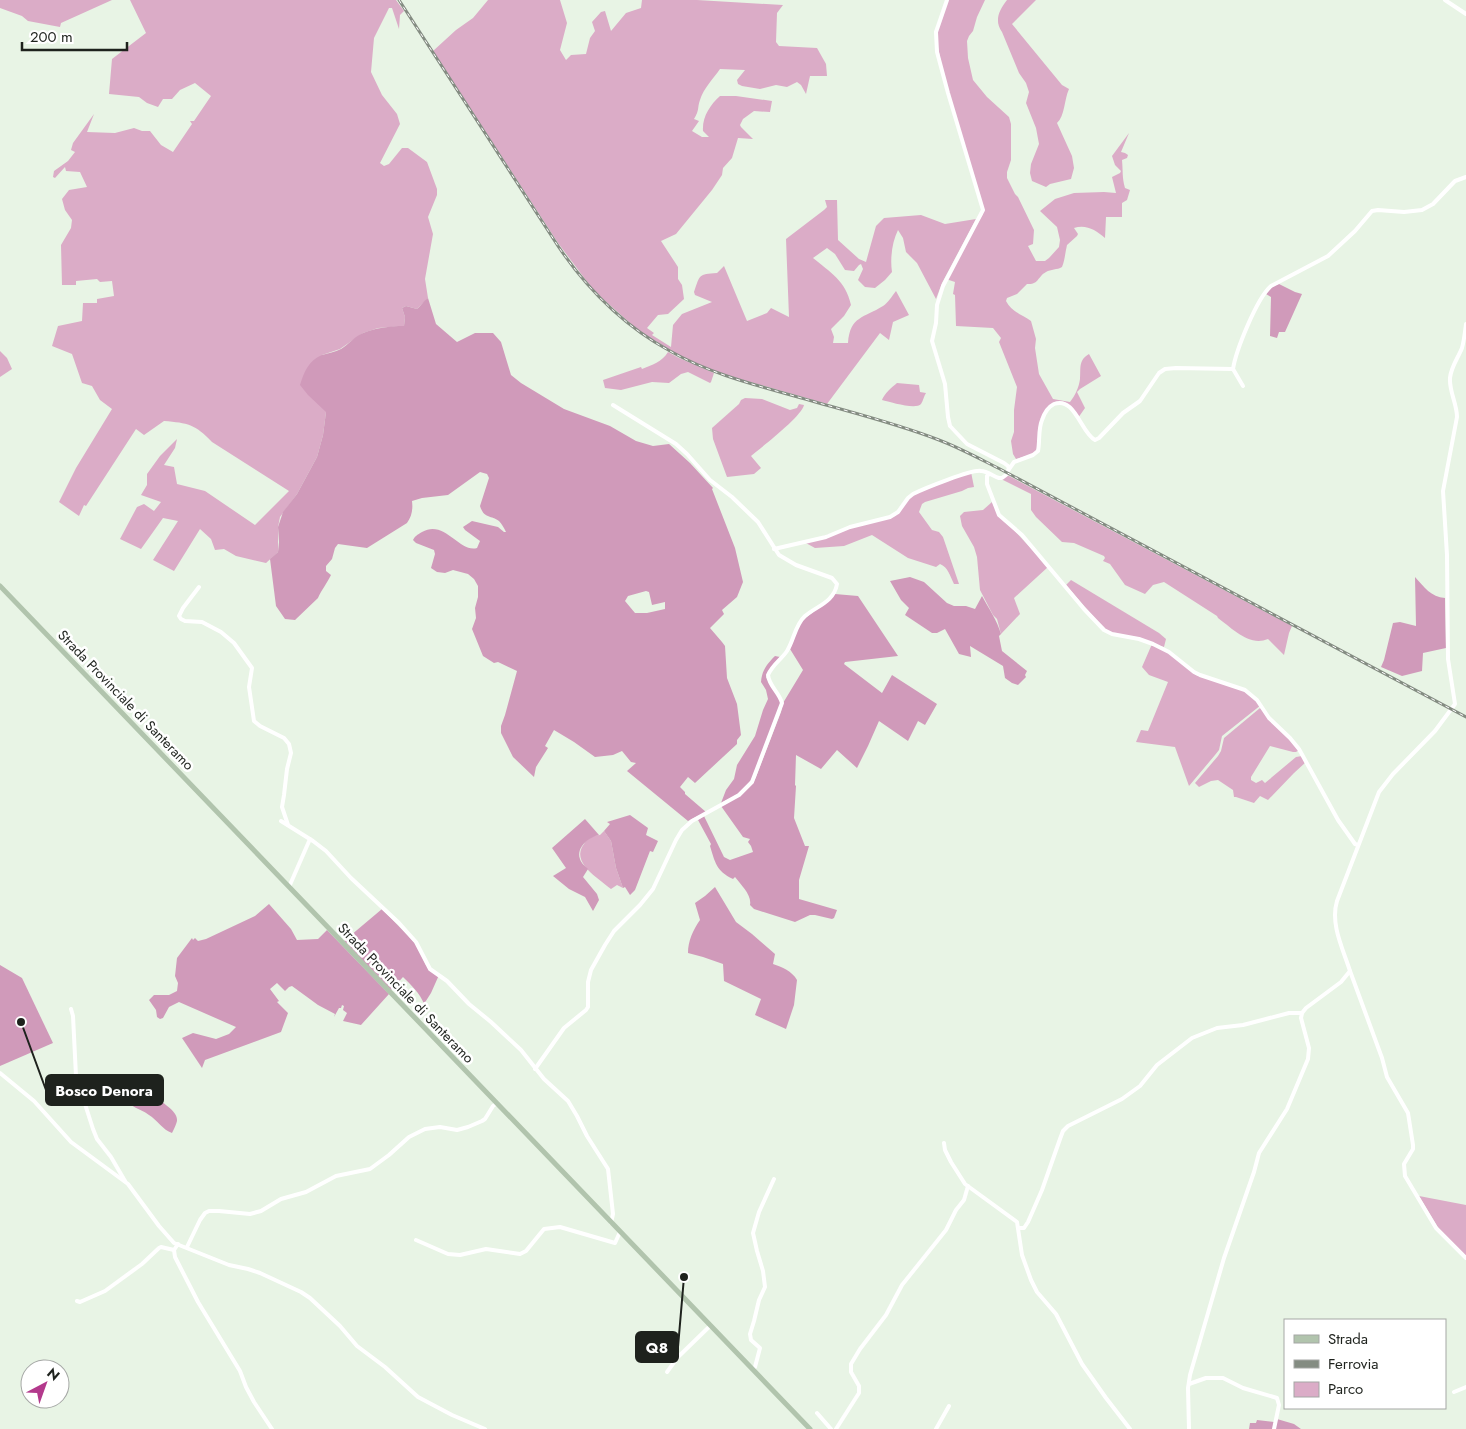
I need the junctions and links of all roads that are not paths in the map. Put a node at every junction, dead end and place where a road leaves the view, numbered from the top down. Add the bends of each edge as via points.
1 (947, 0) edge
2 (1445, 0) edge
3 (1466, 14) edge
4 (1466, 177) edge
5 (1466, 324) edge
6 (1233, 369) junction
7 (1244, 386) dead end
8 (613, 405) dead end
9 (1008, 472) junction
10 (989, 474) junction
11 (774, 549) junction
12 (0, 586) edge
13 (199, 587) dead end
14 (281, 821) dead end
15 (288, 825) junction
16 (310, 839) junction
17 (1358, 845) junction
18 (289, 887) junction
19 (1350, 971) junction
20 (71, 1008) dead end
21 (1302, 1013) junction
22 (536, 1070) junction
23 (0, 1073) edge
24 (497, 1103) junction
25 (944, 1143) dead end
26 (774, 1179) dead end
27 (126, 1182) junction
28 (968, 1186) junction
29 (611, 1223) junction
30 (1018, 1228) junction
31 (620, 1232) junction
32 (416, 1240) dead end
33 (178, 1244) junction
34 (187, 1247) junction
35 (174, 1250) junction
36 (1466, 1258) edge
37 (77, 1301) dead end
38 (710, 1326) junction
39 (753, 1370) junction
40 (667, 1372) dead end
41 (1189, 1384) junction
42 (1466, 1387) edge
43 (1454, 1392) dead end
44 (949, 1406) dead end
45 (817, 1414) dead end
46 (272, 1429) edge
47 (485, 1429) edge
48 (810, 1429) edge
49 (831, 1429) edge
50 (836, 1429) edge
51 (936, 1429) edge
52 (1130, 1429) edge
53 (1189, 1429) edge
54 (1274, 1429) edge

1 - 9 street via 936,32 937,52 983,210 943,286 932,341 945,384 950,426 966,443 1004,462
2 - 3 street
4 - 6 street via 1455,181 1433,204 1422,210 1372,211 1328,256 1271,286 1258,305
5 - 17 street via 1462,348 1450,379 1457,417 1443,491 1448,659 1454,705 1435,731 1382,787
6 - 7 street
6 - 9 street via 1176,368 1162,371 1140,401 1095,440 1067,405 1053,405 1041,422 1036,453 1014,462
8 - 11 street via 676,444 710,480 758,522
9 - 10 street via 1002,478
10 - 11 street via 978,470 960,475 913,494 890,517
10 - 17 street via 987,484 999,515 1022,535 1104,630 1153,644 1194,672 1253,695 1269,718 1299,749 1338,820
11 - 22 street via 796,565 832,578 837,584 829,600 800,622 789,648 768,675 782,703 754,778 739,795 692,821 679,834 653,889 614,931 592,966 588,1007 564,1028
12 - 18 main road, Strada Provinciale di Santeramo
13 - 15 street via 180,612 180,619 211,626 234,643 252,668 249,687 254,722 289,744 291,753 282,807
14 - 15 street
15 - 16 street
16 - 18 street
16 - 22 street via 411,936 430,969 521,1050
17 - 19 street via 1334,912
18 - 24 main road, Strada Provinciale di Santeramo
19 - 21 street
19 - 36 street via 1387,1077 1409,1115 1413,1145 1404,1164 1405,1176 1436,1228
20 - 27 street via 76,1076 97,1139
21 - 30 street via 1217,1028 1188,1039 1157,1065 1140,1086 1122,1099 1068,1126 1063,1131 1028,1222 1024,1228
21 - 41 street via 1308,1059 1287,1108 1260,1153 1224,1258
22 - 29 street via 573,1107 608,1169
23 - 27 street via 34,1101 71,1142
24 - 29 main road, Strada Provinciale di Santeramo
24 - 34 street via 482,1121 462,1129 425,1129 409,1137 370,1169 336,1176 261,1211 241,1214 209,1211 200,1220
25 - 28 street via 950,1162
26 - 39 street via 753,1233 765,1287 758,1300 750,1334 751,1340 760,1348
27 - 33 street via 168,1236
28 - 30 street via 1013,1218
28 - 50 street via 964,1200 946,1230 902,1285 886,1315 851,1364 850,1370 859,1386 859,1393
29 - 31 main road, Strada Provinciale di Santeramo
30 - 52 street via 1022,1255 1037,1292 1056,1314 1082,1364
31 - 32 street via 615,1243 564,1228 547,1228 520,1254 486,1250 448,1254
31 - 38 main road, Strada Provinciale di Santeramo
33 - 34 street
33 - 35 street
34 - 47 street via 229,1265 260,1273 310,1298 357,1346 421,1399
35 - 37 street via 159,1248 104,1291
35 - 46 street via 198,1302
38 - 39 main road, Strada Provinciale di Santeramo
38 - 40 street
39 - 48 main road, Strada Provinciale di Santeramo
41 - 53 street
41 - 54 street via 1206,1378 1223,1378 1277,1398
42 - 43 street
44 - 51 street
45 - 49 street

